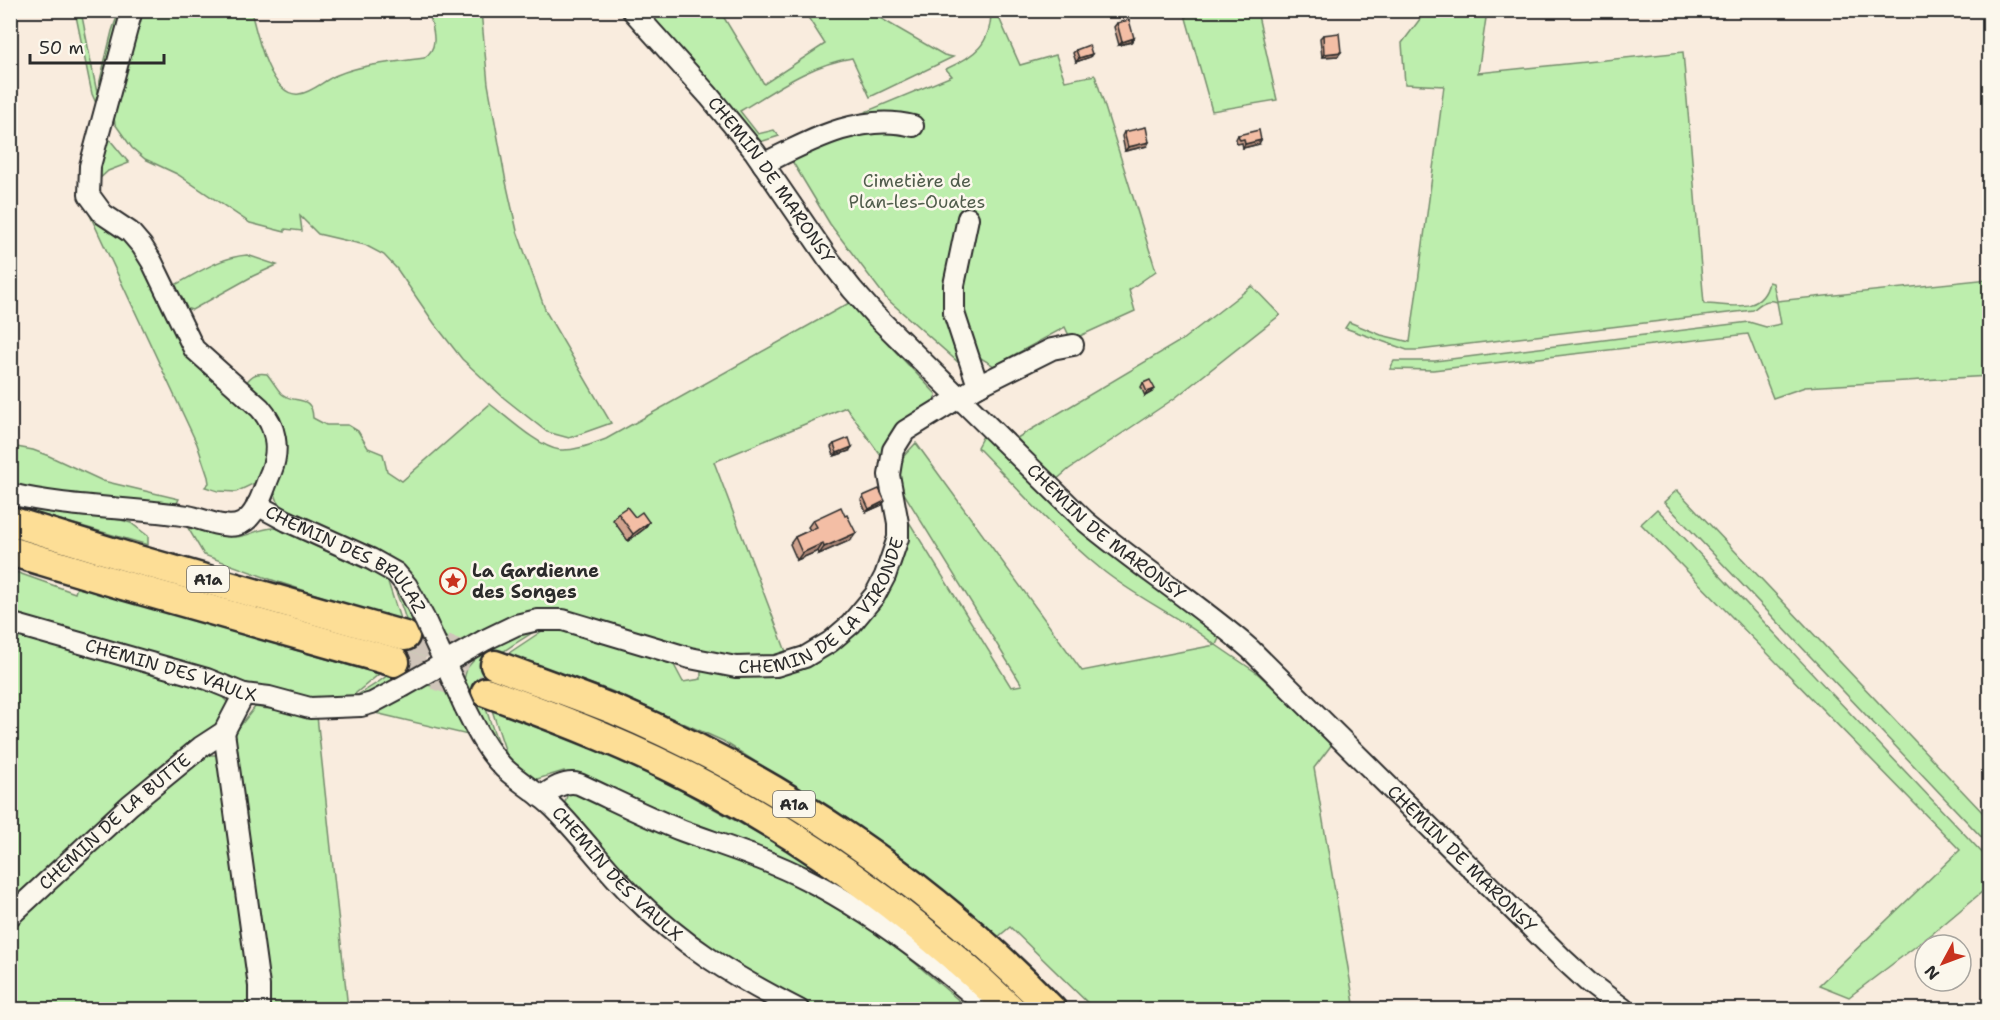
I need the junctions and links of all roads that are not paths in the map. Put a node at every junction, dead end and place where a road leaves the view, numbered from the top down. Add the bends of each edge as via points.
1 (132, 10) edge
2 (632, 10) edge
3 (913, 126) dead end
4 (763, 164) junction
5 (968, 218) dead end
6 (1073, 345) dead end
7 (978, 386) junction
8 (958, 397) junction
9 (10, 494) edge
10 (257, 505) junction
11 (10, 521) edge
12 (10, 551) edge
13 (10, 623) edge
14 (407, 651) junction
15 (490, 653) junction
16 (445, 663) junction
17 (244, 694) junction
18 (476, 699) junction
19 (224, 732) junction
20 (541, 797) junction
21 (10, 916) edge
22 (259, 1010) edge
23 (799, 1010) edge
24 (992, 1010) edge
25 (1012, 1010) edge
26 (1052, 1010) edge
27 (1625, 1010) edge

1 - 10 street, CHEMIN DES BRULAZ via 90,166 89,195 103,214 130,232 142,246 194,349 268,417 276,452
2 - 4 street, CHEMIN DE MARONSY
3 - 4 street via 882,121 851,127
4 - 8 street, CHEMIN DE MARONSY via 852,289
5 - 7 street via 954,285 954,313
6 - 7 street, CHEMIN DE LA VIRONDE via 1052,349
7 - 8 street, CHEMIN DE LA VIRONDE
8 - 15 street, CHEMIN DE LA VIRONDE via 905,431 893,450 889,475 898,538 885,576 851,624 805,657 776,666 736,667 690,658 563,620 516,625
8 - 27 street, CHEMIN DE MARONSY via 1085,521 1250,650 1549,946
9 - 10 street via 170,513 225,525 248,519
10 - 14 street, CHEMIN DES BRULAZ via 396,573 407,586
11 - 14 highway, A1a
12 - 14 highway, A1a via 123,585
13 - 17 street, CHEMIN DES VAULX via 207,679
14 - 16 street, CHEMIN DES BRULAZ, bridge
14 - 16 street, CHEMIN DES VAULX, bridge
14 - 17 street, CHEMIN DES VAULX via 372,703 351,708 310,708
15 - 16 street, CHEMIN DE LA VIRONDE, bridge
15 - 26 highway, A1a via 721,761 848,838 923,894
16 - 18 street, CHEMIN DES VAULX, bridge
17 - 19 street, CHEMIN DE LA BUTTE
18 - 20 street, CHEMIN DES VAULX via 480,737 504,768
18 - 25 highway, A1a via 582,728 711,788 762,817 906,916
19 - 21 street, CHEMIN DE LA BUTTE via 138,798
19 - 22 street
20 - 23 street, CHEMIN DES VAULX via 629,892 679,938 742,980
20 - 24 street via 573,782 806,879 892,932

